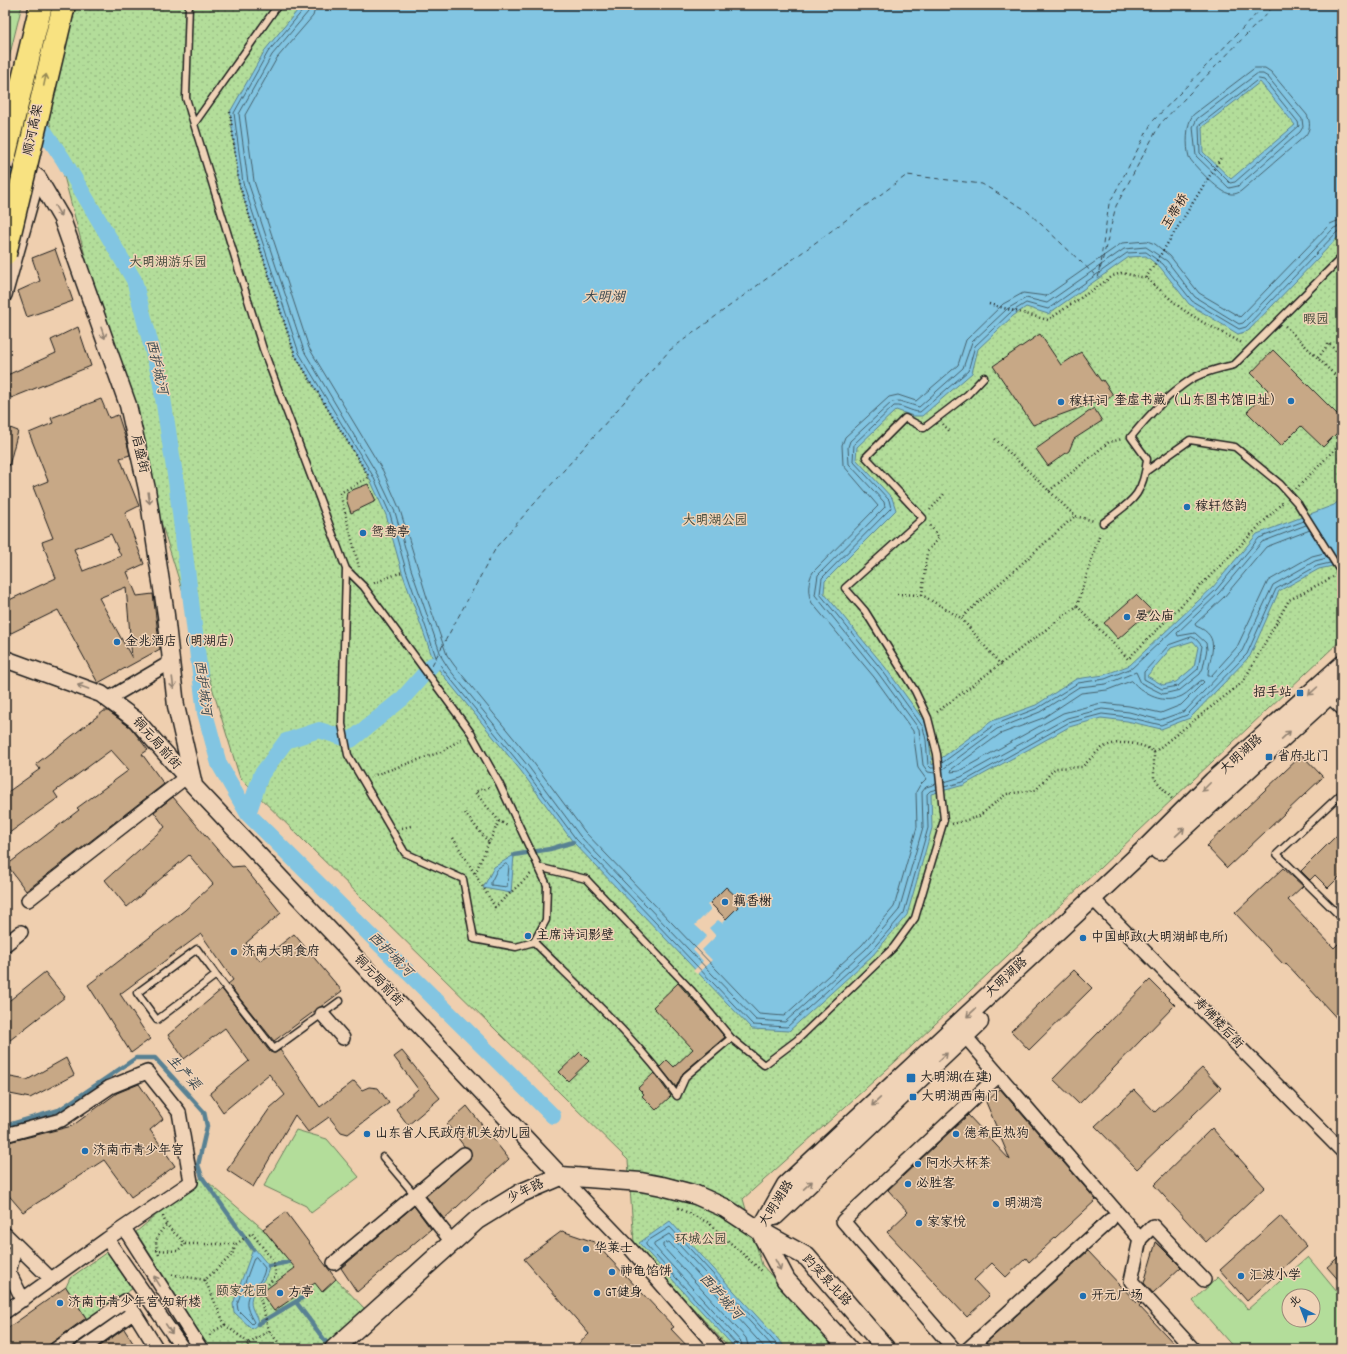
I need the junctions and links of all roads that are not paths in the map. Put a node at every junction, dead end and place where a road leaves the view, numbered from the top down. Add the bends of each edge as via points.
1 (41, 5) edge
2 (64, 5) edge
3 (189, 5) edge
4 (278, 5) edge
5 (194, 124) junction
6 (5, 153) edge
7 (38, 178) junction
8 (5, 254) edge
9 (1342, 257) edge
10 (5, 295) edge
11 (984, 377) dead end
12 (1145, 472) junction
13 (1103, 523) road end
14 (346, 569) junction
15 (1342, 574) edge
16 (5, 659) edge
17 (171, 662) junction
18 (1342, 665) edge
19 (1342, 684) edge
20 (1326, 697) junction
21 (108, 699) junction
22 (1342, 713) edge
23 (190, 782) junction
24 (1342, 793) edge
25 (537, 864) junction
26 (28, 900) dead end
27 (1097, 901) junction
28 (1342, 918) edge
29 (21, 932) dead end
30 (534, 942) junction
31 (5, 945) edge
32 (216, 975) junction
33 (340, 1001) dead end
34 (322, 1014) junction
35 (965, 1036) junction
36 (343, 1038) dead end
37 (731, 1038) junction
38 (998, 1076) junction
39 (5, 1135) edge
40 (1342, 1152) edge
41 (464, 1154) dead end
42 (383, 1157) dead end
43 (561, 1176) junction
44 (415, 1195) junction
45 (1110, 1220) dead end
46 (124, 1228) junction
47 (760, 1231) junction
48 (5, 1234) edge
49 (108, 1239) junction
50 (1140, 1239) junction
51 (452, 1242) junction
52 (16, 1245) junction
53 (334, 1263) dead end
54 (51, 1279) junction
55 (1204, 1280) dead end
56 (23, 1300) junction
57 (5, 1312) edge
58 (134, 1312) junction
59 (56, 1349) edge
60 (82, 1349) edge
61 (158, 1349) edge
62 (182, 1349) edge
63 (201, 1349) edge
64 (334, 1349) edge
65 (718, 1349) edge
66 (849, 1349) edge
67 (886, 1349) edge
68 (954, 1349) edge
69 (968, 1349) edge
70 (1193, 1349) edge

1 - 6 highway, 顺河高架, bridge
8 -> 2 highway, 顺河高架, bridge
3 - 5 lane via 186,98
4 - 5 lane
5 - 14 lane via 263,349
6 - 7 street, 启盛街, bridge
7 - 10 street
7 -> 17 street, 启盛街 via 62,219 128,404 147,489
9 - 12 lane via 1234,365 1190,380 1152,411 1131,437 1146,459
11 - 37 lane via 967,395 924,428 905,418 866,457 923,518 845,588 865,611 915,691 928,718 937,754 944,820 915,918 893,948 797,1040 764,1065
12 - 13 lane via 1145,479 1135,498
12 - 15 lane via 1190,440 1235,447 1280,484 1298,504
14 - 25 lane via 364,587 471,733 499,783
14 - 30 lane via 342,724 348,755 405,853 464,879 474,939 516,947
21 -> 16 street, 铜元局前街
17 - 21 street
17 -> 23 street, 启盛街
18 -> 27 main road, 大明湖路 via 1213,781
19 - 20 main road, 大明湖路
20 - 22 lane
27 -> 20 main road, 大明湖路
21 - 23 street, 铜元局前街 via 136,720
23 - 26 street
23 - 43 street, 铜元局前街
24 - 28 lane via 1277,854
25 - 30 lane via 547,885 546,920
25 - 37 lane via 586,879 691,990
27 - 35 main road, 大明湖路
27 - 40 street, 寿佛楼后街
27 -> 47 main road, 大明湖路 via 786,1185
29 - 31 street
30 - 37 lane via 621,1030 664,1077 677,1096 686,1076
32 - 32 lane via 157,1020 137,993 198,949
32 - 34 lane via 274,1049
33 - 34 lane
34 - 36 street
35 - 38 street
47 -> 35 main road, 大明湖路
38 - 50 street
38 - 68 street via 843,1221
39 - 46 street via 61,1120 110,1087 147,1072 179,1112 191,1182
41 - 44 street
42 - 44 lane
43 - 47 main road, 少年路 via 641,1182 696,1195 725,1208
43 - 51 main road, 少年路 via 521,1193 477,1220
43 - 65 street, 铜元局前街 via 628,1246
44 - 51 street
44 - 53 street
45 - 69 street
46 - 49 street
63 -> 46 street via 163,1277 138,1249
47 -> 66 main road, 趵突泉北路 via 786,1280
47 - 67 main road, 趵突泉北路 via 808,1257
48 - 52 street
49 - 54 street
49 -> 62 street
50 - 55 street via 1153,1226
50 - 70 street via 1131,1281
51 - 64 main road, 少年路
52 - 54 street
52 - 56 street via 9,1272
54 - 56 street
56 - 57 street
58 - 59 street via 125,1301
58 - 60 street
58 - 61 street

